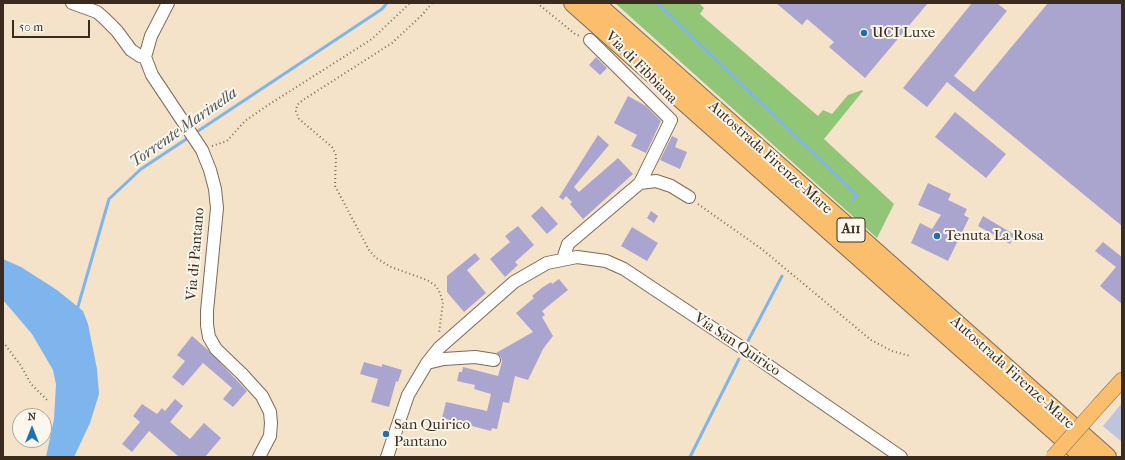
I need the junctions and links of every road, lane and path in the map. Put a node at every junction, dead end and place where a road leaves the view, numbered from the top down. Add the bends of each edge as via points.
1 (72, 3) edge
2 (168, 3) edge
3 (410, 3) edge
4 (432, 3) edge
5 (537, 3) edge
6 (573, 3) edge
7 (595, 3) edge
8 (590, 40) joint
9 (145, 57) junction
10 (202, 150) junction
11 (640, 183) junction
12 (689, 197) joint
13 (563, 259) junction
14 (438, 334) dead end
15 (3, 342) edge
16 (910, 356) dead end
17 (494, 360) dead end
18 (427, 363) junction
19 (1122, 380) edge
20 (47, 400) dead end
21 (259, 457) edge
22 (387, 457) edge
23 (901, 457) edge
24 (1053, 457) edge
25 (1084, 457) edge
26 (1107, 457) edge

1 - 9 street via 96,12 117,31 130,50
2 - 9 street via 151,36
3 - 10 path via 372,39 245,121 227,141
4 - 14 path via 392,43 303,100 297,105 296,111 299,119 332,147 336,155 335,186 376,258 436,286 443,302
5 - 8 path via 575,34
6 - 25 highway, Autostrada Firenze-Mare / A11
7 - 26 highway, Autostrada Firenze-Mare / A11
8 - 11 street, Via di Fibbiana via 671,120
9 - 10 street, Via di Pantano via 152,75
10 - 21 street, Via di Pantano via 215,189 217,208 207,311 209,337 216,349 262,396 270,412 270,436
11 - 12 street via 656,181 671,186
11 - 13 street via 568,244
12 - 16 path via 763,250 871,340 892,351
13 - 18 street, Via San Quirico via 547,264 514,282 439,348
13 - 23 street, Via San Quirico via 593,258 624,269
15 - 20 path via 31,384
17 - 18 street via 475,357
18 - 22 street, Via San Quirico via 408,395
19 - 24 main road, bridge

